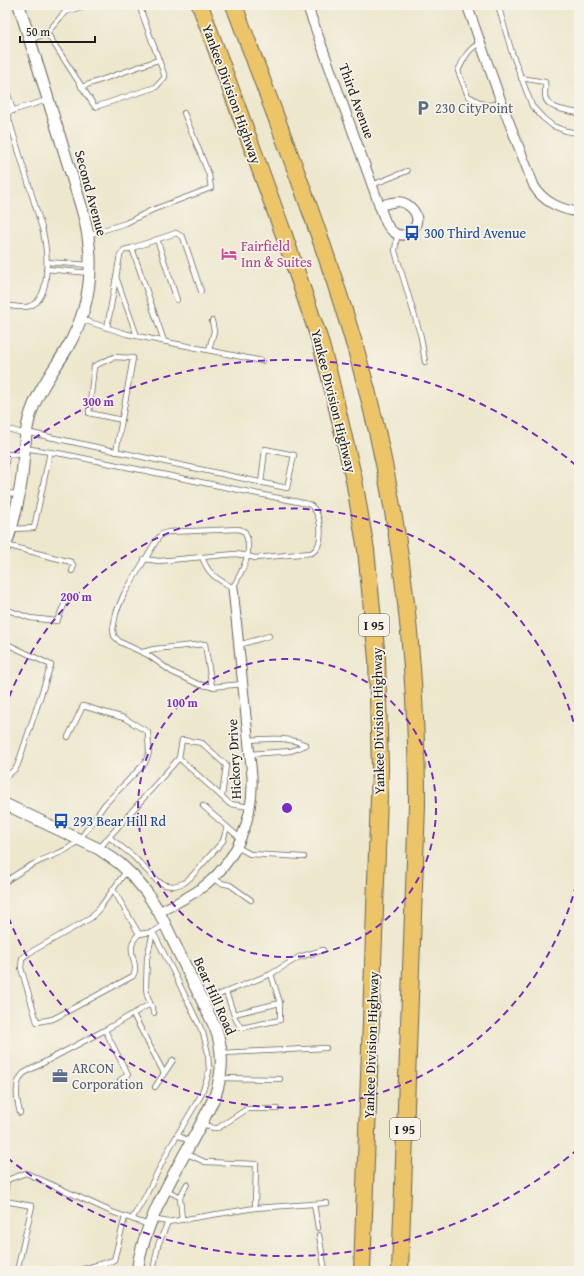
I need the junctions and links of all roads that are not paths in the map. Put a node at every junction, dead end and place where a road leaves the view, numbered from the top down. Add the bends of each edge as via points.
1 (19, 5) edge
2 (87, 5) edge
3 (139, 5) edge
4 (200, 5) edge
5 (234, 5) edge
6 (307, 5) edge
7 (467, 5) edge
8 (498, 5) edge
9 (47, 33) junction
10 (30, 40) junction
11 (480, 43) junction
12 (158, 60) junction
13 (521, 78) junction
14 (5, 84) edge
15 (81, 86) junction
16 (48, 100) junction
17 (502, 104) junction
18 (13, 111) junction
19 (6, 113) edge
20 (184, 113) dead end
21 (579, 113) edge
22 (579, 133) edge
23 (408, 171) dead end
24 (372, 185) junction
25 (379, 206) junction
26 (579, 212) edge
27 (88, 235) junction
28 (397, 235) junction
29 (157, 239) junction
30 (132, 248) junction
31 (47, 262) junction
32 (46, 269) junction
33 (90, 269) junction
34 (116, 276) junction
35 (201, 291) dead end
36 (177, 300) dead end
37 (5, 305) edge
38 (80, 320) junction
39 (212, 321) dead end
40 (107, 328) junction
41 (137, 336) junction
42 (164, 341) junction
43 (209, 350) junction
44 (262, 361) dead end
45 (425, 362) dead end
46 (122, 420) junction
47 (5, 428) edge
48 (26, 433) junction
49 (23, 451) junction
50 (50, 452) junction
51 (116, 452) junction
52 (5, 470) edge
53 (261, 483) junction
54 (5, 493) edge
55 (19, 494) junction
56 (11, 529) junction
57 (6, 543) edge
58 (248, 556) junction
59 (202, 557) junction
60 (144, 559) junction
61 (72, 571) dead end
62 (233, 588) junction
63 (67, 598) dead end
64 (5, 609) edge
65 (269, 636) dead end
66 (5, 643) edge
67 (239, 645) junction
68 (143, 652) junction
69 (243, 684) junction
70 (212, 687) junction
71 (68, 737) dead end
72 (248, 740) junction
73 (250, 754) junction
74 (179, 758) junction
75 (5, 778) edge
76 (222, 797) junction
77 (5, 804) edge
78 (203, 806) dead end
79 (251, 807) junction
80 (227, 827) junction
81 (109, 837) junction
82 (80, 839) junction
83 (239, 843) junction
84 (99, 850) junction
85 (304, 857) dead end
86 (126, 870) junction
87 (213, 878) junction
88 (5, 882) edge
89 (113, 889) junction
90 (251, 900) dead end
91 (159, 912) junction
92 (166, 924) junction
93 (153, 932) junction
94 (140, 934) junction
95 (323, 950) dead end
96 (271, 974) junction
97 (226, 992) junction
98 (203, 1001) junction
99 (150, 1004) junction
100 (280, 1004) junction
101 (154, 1013) dead end
102 (132, 1014) junction
103 (234, 1014) junction
104 (105, 1030) junction
105 (326, 1048) dead end
106 (221, 1053) junction
107 (173, 1060) dead end
108 (164, 1072) junction
109 (220, 1078) junction
110 (280, 1079) dead end
111 (120, 1080) dead end
112 (155, 1087) dead end
113 (277, 1109) dead end
114 (20, 1113) dead end
115 (201, 1123) junction
116 (177, 1135) junction
117 (191, 1142) junction
118 (185, 1153) junction
119 (187, 1184) dead end
120 (166, 1190) junction
121 (5, 1193) edge
122 (180, 1196) junction
123 (5, 1201) edge
124 (327, 1203) dead end
125 (314, 1204) junction
126 (255, 1208) junction
127 (125, 1217) junction
128 (132, 1219) junction
129 (182, 1220) junction
130 (150, 1222) junction
131 (168, 1222) junction
132 (318, 1228) dead end
133 (319, 1236) dead end
134 (17, 1271) edge
135 (77, 1271) edge
136 (137, 1271) edge
137 (153, 1271) edge
138 (325, 1271) edge
139 (362, 1271) edge
140 (400, 1271) edge

1 - 10 street, Second Avenue
2 - 9 lane via 66,12
3 - 12 lane
4 - 139 highway, Yankee Division Highway / I 95 via 319,338 354,480 366,550 377,659 380,768
5 - 140 highway, I 95 via 326,255 356,351 386,478 404,588 415,704 417,805
6 - 24 street, Third Avenue
7 - 11 street
8 - 13 lane
9 - 10 lane
9 - 15 lane
10 - 16 street, Second Avenue
11 - 17 street
11 - 17 lane via 464,57 458,71 468,96 485,105
12 - 15 lane
12 - 15 lane via 165,77 156,87 95,107
13 - 21 lane via 545,82 544,96 547,101 557,109
13 - 22 lane via 532,106 543,118 553,126
14 - 18 lane
16 - 18 lane
16 - 27 street, Second Avenue
17 - 26 street via 537,191 558,206
18 - 19 lane
19 - 31 lane via 42,228
20 - 27 lane via 209,174 211,188
23 - 24 lane
24 - 25 street, Third Avenue
25 - 28 street, Third Avenue via 387,226
25 - 28 street via 402,202 415,213 417,219 411,232
27 - 33 street, Second Avenue
28 - 45 lane via 395,251
29 - 30 lane
29 - 35 lane via 176,233 183,237
29 - 36 lane
30 - 34 lane via 120,254
30 - 42 lane
31 - 32 lane
31 - 33 lane
32 - 33 lane
32 - 37 lane via 38,301 26,308
33 - 38 street, Second Avenue
34 - 40 lane
34 - 41 lane
38 - 40 lane
38 - 48 street, Second Avenue via 68,346 37,397
39 - 43 lane via 214,330
40 - 41 lane
41 - 42 lane
42 - 43 lane
43 - 44 lane
46 - 46 lane via 133,358 114,357 94,366 89,413
46 - 51 lane
47 - 48 lane
48 - 49 street, Second Avenue
48 - 51 lane
49 - 50 lane
49 - 52 lane via 7,454
49 - 55 street, Second Avenue
50 - 56 lane via 34,528
50 - 58 lane via 308,504 315,509 320,530 319,544 314,552 258,558
51 - 53 lane
53 - 53 lane via 287,488 294,455 265,449
54 - 55 lane
55 - 56 street, Second Avenue
56 - 57 street, Second Avenue
57 - 61 lane via 71,562 74,566
58 - 59 lane via 235,554
58 - 60 lane via 246,534 239,529 165,533 158,538
58 - 62 lane
59 - 60 lane via 155,562
59 - 62 lane via 209,572
60 - 68 lane via 120,601 112,629 120,642
62 - 67 street, Hickory Drive
63 - 64 lane via 57,621 30,618
65 - 67 lane
66 - 75 lane via 51,665 18,764
67 - 69 street, Hickory Drive
68 - 70 lane via 178,675
68 - 70 lane via 205,644
69 - 70 lane
69 - 72 street, Hickory Drive
71 - 82 lane via 83,706 124,718 148,732 149,753 145,763 105,804
72 - 73 street, Hickory Drive
72 - 73 lane via 285,739 306,745 291,751
73 - 79 street, Hickory Drive
74 - 76 lane
74 - 76 lane via 182,740 202,743 226,765
74 - 81 lane
76 - 79 lane via 233,805
77 - 82 street, Bear Hill Road
78 - 80 lane
79 - 83 street, Hickory Drive
80 - 81 lane via 223,841 191,877 174,886 157,881 133,856
80 - 83 lane
81 - 84 lane
82 - 84 street, Bear Hill Road
82 - 88 lane via 67,850 32,865
83 - 85 lane via 250,854
83 - 87 street, Hickory Drive
84 - 86 street, Bear Hill Road
86 - 89 lane
86 - 91 street, Bear Hill Road via 147,893
87 - 90 lane via 230,885
87 - 91 street, Hickory Drive via 192,895
89 - 94 lane
89 - 94 lane via 91,918 22,958 21,968 38,1022 53,1019 132,976 135,970 132,946
91 - 92 street, Bear Hill Road
92 - 93 lane
92 - 98 street, Bear Hill Road
93 - 94 lane
93 - 99 lane via 146,963 146,991
93 - 116 lane via 200,1027 208,1053 209,1071 204,1089
95 - 96 lane via 299,957
96 - 97 lane
96 - 100 lane
97 - 98 lane
97 - 103 lane
98 - 106 street, Bear Hill Road via 217,1032
99 - 101 lane
99 - 102 lane
100 - 103 lane
100 - 103 lane via 280,1020 241,1028
102 - 104 lane
102 - 108 lane
104 - 111 lane via 128,1075
104 - 114 lane via 21,1076 17,1086
105 - 106 lane
106 - 109 street, Bear Hill Road
107 - 108 lane
108 - 112 lane
109 - 110 lane
109 - 115 street, Bear Hill Road via 215,1096
113 - 115 lane via 247,1109 218,1128
115 - 117 street, Bear Hill Road
116 - 117 lane
116 - 128 lane
117 - 118 street, Bear Hill Road
118 - 120 street, Bear Hill Road
118 - 126 lane via 205,1162 256,1164
119 - 122 lane
120 - 122 lane
120 - 130 street, Bear Hill Road
121 - 127 lane via 7,1180 26,1173
122 - 129 lane
123 - 134 lane via 32,1206
124 - 125 lane
125 - 126 lane
125 - 132 lane
126 - 129 lane
127 - 128 lane
127 - 135 lane via 114,1260
128 - 130 lane
129 - 131 lane
130 - 131 lane
130 - 136 street, Bear Hill Road
131 - 137 lane via 158,1245
133 - 138 lane

